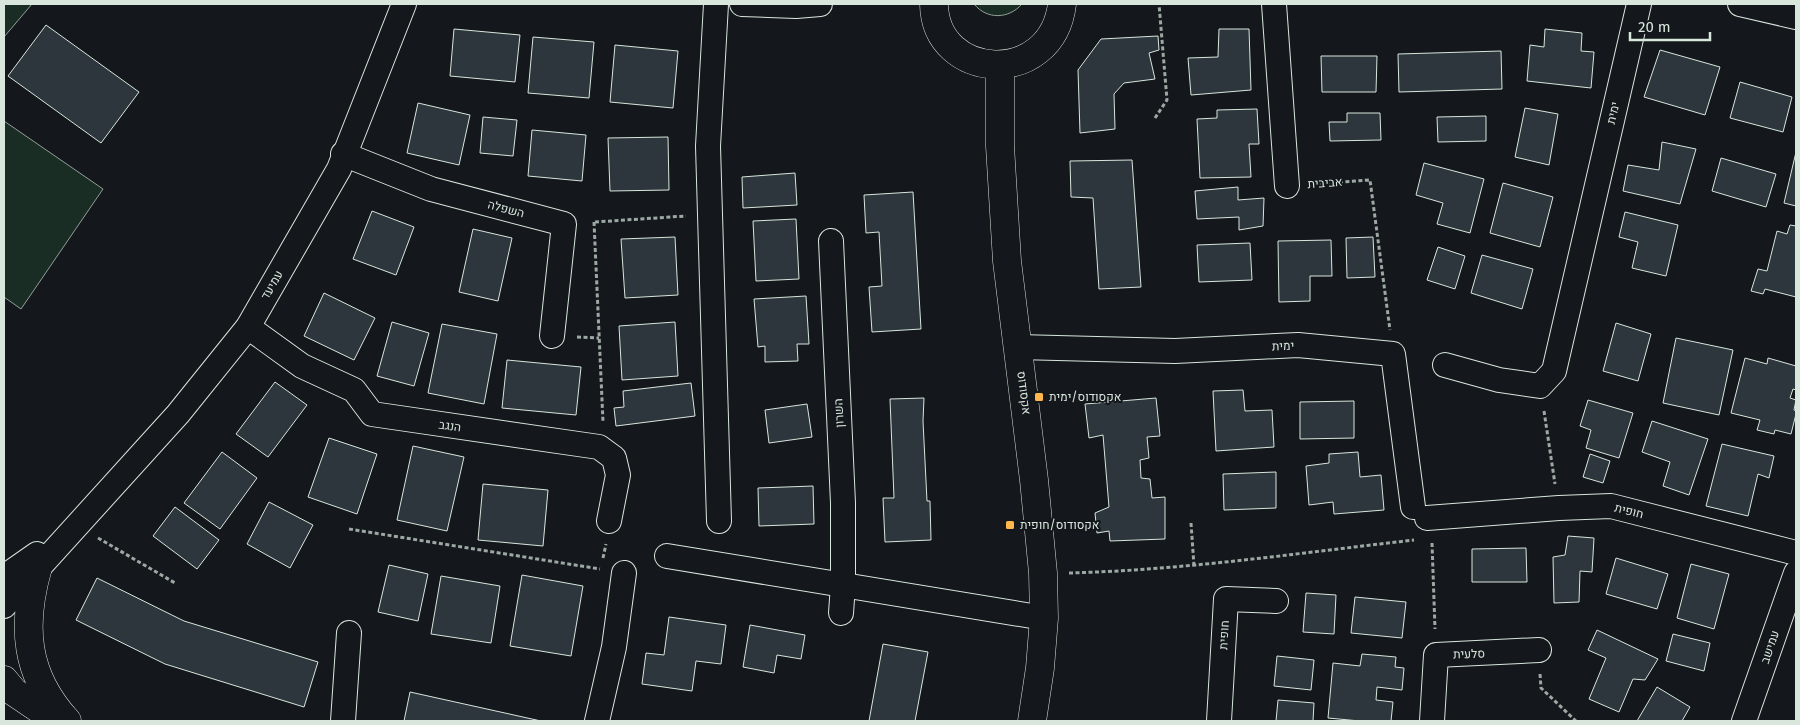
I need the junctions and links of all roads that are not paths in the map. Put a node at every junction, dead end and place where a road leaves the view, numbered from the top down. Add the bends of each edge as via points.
1 (404, 4) edge
2 (716, 4) edge
3 (742, 4) edge
4 (820, 4) edge
5 (934, 4) edge
6 (1062, 4) edge
7 (1274, 4) edge
8 (1639, 4) edge
9 (1740, 4) edge
10 (1796, 17) edge
11 (1000, 65) junction
12 (344, 154) junction
13 (1287, 186) road end
14 (831, 241) dead end
15 (248, 327) junction
16 (552, 336) dead end
17 (1018, 347) junction
18 (1445, 365) dead end
19 (609, 521) dead end
20 (720, 521) dead end
21 (76, 525) junction
22 (1424, 526) joint
23 (1796, 553) edge
24 (667, 556) dead end
25 (38, 567) junction
26 (624, 573) road end
27 (1796, 573) edge
28 (4, 577) edge
29 (843, 585) junction
30 (1276, 601) dead end
31 (4, 606) edge
32 (841, 613) dead end
33 (1044, 618) junction
34 (349, 633) dead end
35 (1539, 650) road end
36 (4, 680) edge
37 (57, 721) edge
38 (67, 721) edge
39 (343, 721) edge
40 (597, 721) edge
41 (1032, 721) edge
42 (1219, 721) edge
43 (1432, 721) edge
44 (1744, 721) edge

1 - 12 street, עמיעד
2 - 20 street via 708,146
3 - 4 street
5 - 11 street via 940,29 950,44 964,56 981,63
6 - 11 street via 1054,32 1044,45 1031,56
7 - 13 street
8 - 18 street, ימית via 1554,371 1540,386 1499,380
9 - 10 street
11 - 17 street, אקסודוס via 1006,261
12 - 15 street, עמיעד
12 - 16 street, השפלה via 430,190 564,224
14 - 29 street, השרון via 843,503
15 - 19 street, הנגב via 302,366 354,390 372,414 599,447 614,458 618,475
15 - 21 street, עמיעד via 178,414
17 - 22 street, ימית via 1175,351 1298,345 1393,354
17 - 33 street, אקסודוס via 1043,573
21 - 25 street, עמיעד
21 - 28 street, עמיעד
22 - 23 street, חופית via 1559,508 1611,506
24 - 29 street
25 - 31 street, עמיעד
25 - 38 street via 31,590 29,648 44,691
26 - 40 street via 614,647
27 - 44 street, עמישב
29 - 32 street, השרון
29 - 33 street
30 - 42 street, חופית via 1226,599
33 - 41 street, אקסודוס
34 - 39 street
35 - 43 street, סלעית via 1436,655
36 - 37 street via 14,692

